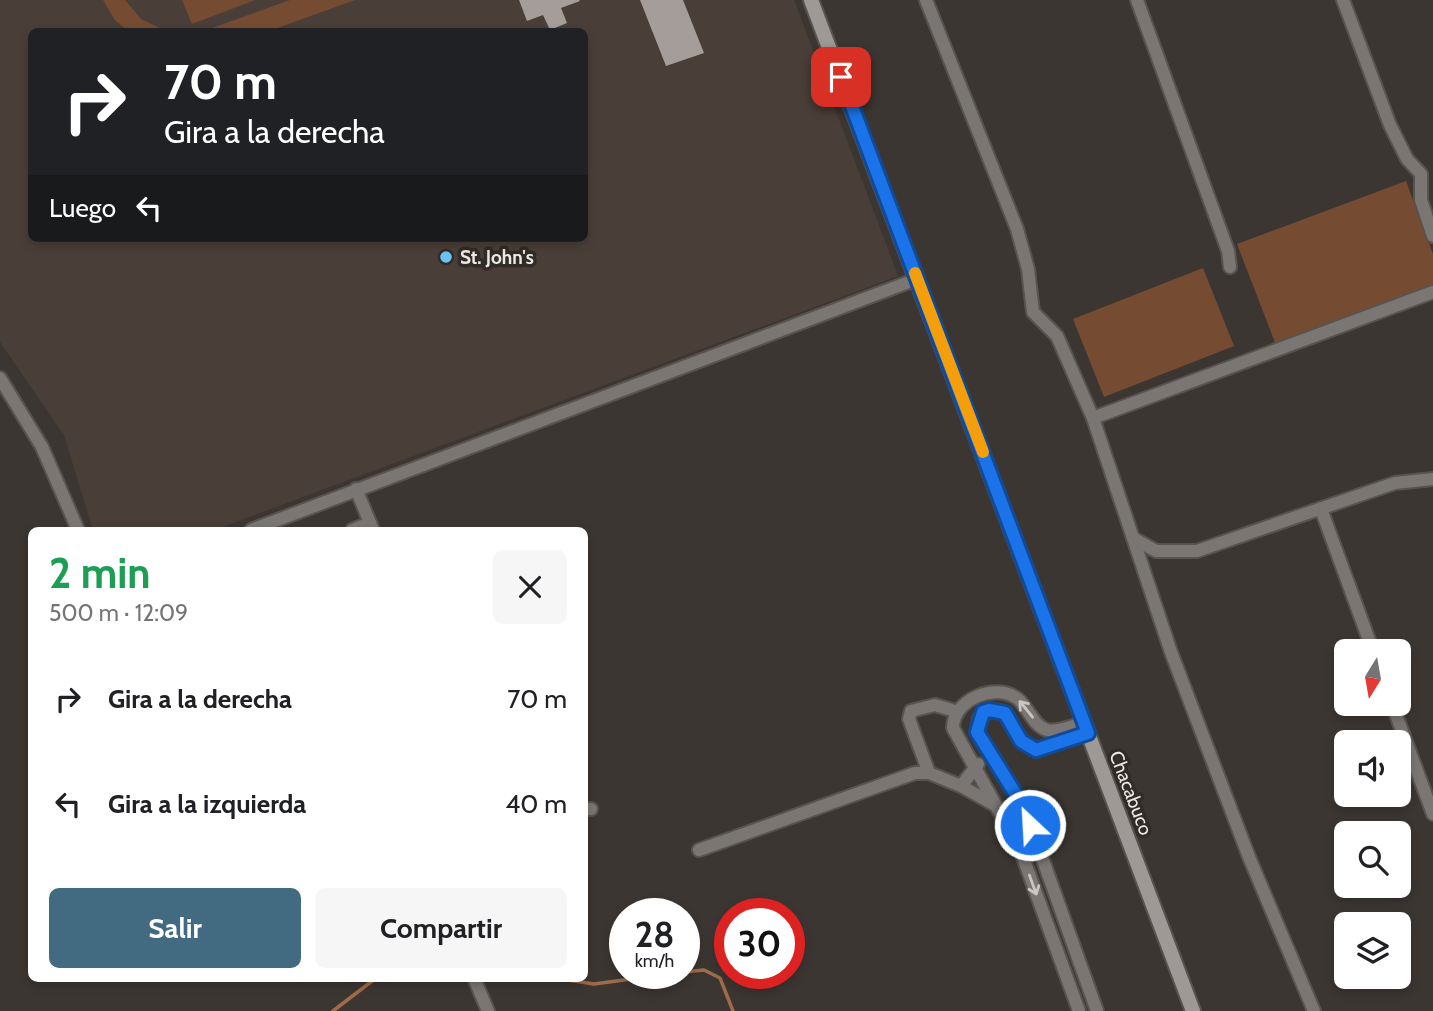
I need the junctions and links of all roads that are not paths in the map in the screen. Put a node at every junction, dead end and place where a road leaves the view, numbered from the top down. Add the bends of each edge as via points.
1 (811, 0) edge
2 (926, 0) edge
3 (1137, 0) edge
4 (1343, 0) edge
5 (1433, 236) edge
6 (1230, 267) dead end
7 (918, 279) junction
8 (1433, 292) edge
9 (0, 378) edge
10 (1093, 418) junction
11 (1433, 479) edge
12 (356, 489) junction
13 (1321, 509) junction
14 (77, 527) edge
15 (259, 527) edge
16 (372, 527) edge
17 (1133, 538) junction
18 (1369, 639) edge
19 (956, 710) junction
20 (1396, 716) edge
21 (1086, 728) junction
22 (989, 755) junction
23 (975, 767) junction
24 (929, 773) junction
25 (961, 786) junction
26 (1023, 807) junction
27 (1000, 811) junction
28 (1433, 814) edge
29 (1030, 825) junction
30 (1012, 832) junction
31 (699, 850) dead end
32 (476, 982) edge
33 (488, 1011) edge
34 (1079, 1011) edge
35 (1097, 1011) edge
36 (1192, 1011) edge
37 (1314, 1011) edge

1 - 7 street, Chacabuco
2 - 10 street via 1017,229 1033,312 1057,336
3 - 6 street
4 - 5 street via 1390,125 1407,159 1421,174 1421,200
7 - 12 street
7 - 21 street, Chacabuco
8 - 10 street
9 - 14 street via 42,447
10 - 17 street
11 - 13 street via 1395,483
12 - 15 street
12 - 16 street
13 - 17 street via 1197,551 1156,551
13 - 18 street
17 - 37 street via 1249,857
21 -> 19 street via 1044,730 1018,699 995,692
19 - 23 street via 953,729
19 - 24 street via 935,705 911,711 909,719
20 - 28 street
21 - 22 street via 1036,750 1021,741 1005,713 989,710 979,719 977,732
21 - 36 street, Chacabuco
22 - 23 street
22 - 26 street
23 - 25 street
23 - 27 street
24 - 25 street
24 - 31 street via 890,780
25 - 27 street
26 - 27 street
26 - 29 street
27 - 30 street
29 - 30 street
29 - 35 street
30 -> 34 street
32 - 33 street

